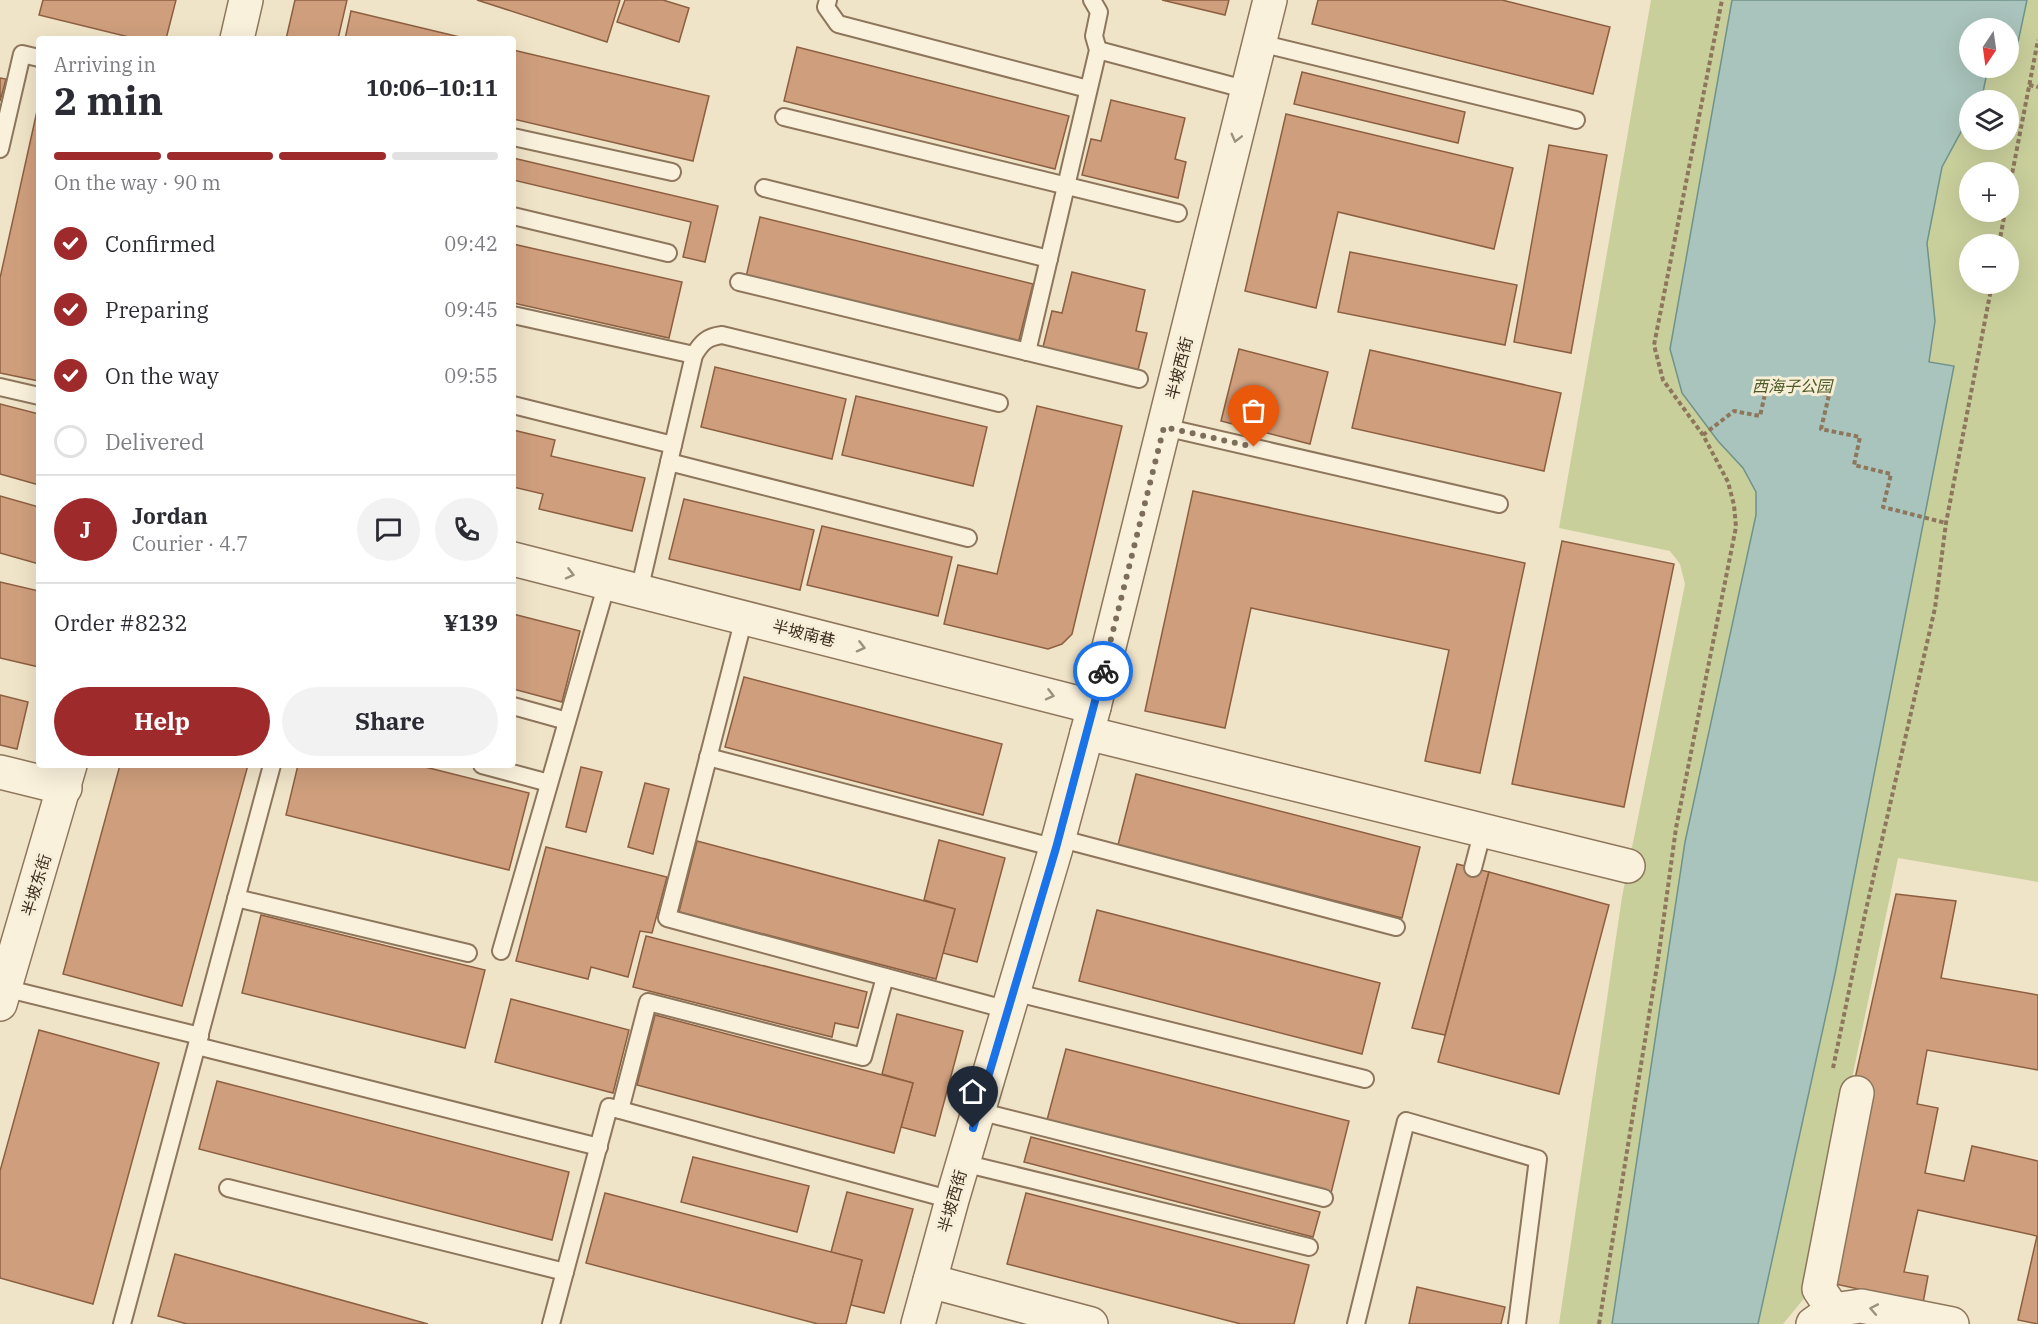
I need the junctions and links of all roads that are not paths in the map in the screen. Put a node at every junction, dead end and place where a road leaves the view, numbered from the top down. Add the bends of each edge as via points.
1 (227, 0) edge
2 (246, 0) edge
3 (828, 0) edge
4 (1092, 0) edge
5 (1270, 0) edge
6 (219, 36) edge
7 (238, 36) edge
8 (1260, 43) junction
9 (1098, 50) junction
10 (36, 57) edge
11 (1088, 89) junction
12 (1248, 90) junction
13 (784, 117) dead end
14 (1576, 120) dead end
15 (516, 138) edge
16 (0, 149) edge
17 (672, 172) dead end
18 (1066, 186) junction
19 (764, 188) dead end
20 (1178, 213) dead end
21 (516, 217) edge
22 (668, 253) dead end
23 (1049, 259) junction
24 (739, 282) dead end
25 (516, 316) edge
26 (1027, 352) junction
27 (694, 355) junction
28 (1139, 380) dead end
29 (0, 387) edge
30 (36, 395) edge
31 (999, 404) dead end
32 (516, 406) edge
33 (1164, 427) junction
34 (673, 445) junction
35 (669, 462) junction
36 (1499, 504) dead end
37 (968, 538) dead end
38 (516, 561) edge
39 (607, 583) junction
40 (639, 591) junction
41 (744, 618) junction
42 (516, 706) edge
43 (567, 720) junction
44 (1091, 720) junction
45 (708, 757) junction
46 (271, 768) edge
47 (493, 768) edge
48 (0, 772) edge
49 (59, 775) edge
50 (549, 783) junction
51 (1483, 830) junction
52 (1057, 843) junction
53 (1628, 866) dead end
54 (1473, 868) dead end
55 (237, 898) junction
56 (1396, 927) dead end
57 (0, 945) edge
58 (501, 951) dead end
59 (468, 953) dead end
60 (885, 977) junction
61 (2, 993) edge
62 (1011, 1001) junction
63 (198, 1041) junction
64 (1365, 1079) dead end
65 (1844, 1084) road end
66 (620, 1110) junction
67 (978, 1111) junction
68 (599, 1147) junction
69 (963, 1162) junction
70 (228, 1188) dead end
71 (1324, 1198) dead end
72 (952, 1200) junction
73 (1309, 1247) dead end
74 (564, 1272) junction
75 (930, 1281) junction
76 (1823, 1317) edge
77 (122, 1324) edge
78 (550, 1324) edge
79 (918, 1324) edge
80 (1091, 1324) edge
81 (1356, 1324) edge
82 (1517, 1324) edge
83 (1952, 1324) edge

1 - 6 street
2 - 7 street
3 - 11 lane via 826,7 838,24
4 - 9 lane via 1099,12 1094,36
5 - 8 street, 半坡西街
8 - 12 street, 半坡西街
8 - 14 lane
9 - 11 lane
9 - 12 lane
10 - 16 lane via 22,54
11 - 18 lane
12 -> 33 street, 半坡西街
13 - 18 lane
15 - 17 lane
18 - 20 lane
18 - 23 lane
19 - 23 lane
21 - 22 lane
23 - 26 lane
24 - 26 lane
25 - 27 lane
26 - 28 lane
27 - 31 lane via 709,337 722,335
27 - 34 lane
29 - 30 lane
32 - 34 lane
33 - 36 lane
33 - 44 street, 半坡西街
34 - 35 lane
35 - 37 lane
35 - 40 lane
38 -> 39 street, 半坡南巷
39 - 40 street, 半坡南巷
39 - 43 lane
40 - 41 street, 半坡南巷
41 -> 44 street, 半坡南巷
41 - 45 lane
42 - 43 lane
43 - 50 lane
44 - 51 street, 半坡南巷
44 - 52 street, 半坡西街
45 - 52 lane
45 - 60 lane via 667,918
46 - 55 lane
47 - 50 lane
48 - 49 street
49 - 57 street
49 - 61 street, 半坡东街
50 - 58 lane
51 - 53 street, 半坡南巷
51 - 54 lane
52 - 56 lane
52 - 62 street, 半坡西街
55 - 59 lane
55 - 63 lane
60 - 62 lane
60 - 66 lane via 863,1057 648,1002
61 - 63 lane
62 - 64 lane
62 - 67 street, 半坡西街
63 - 68 lane
63 - 77 lane
65 - 76 street via 1819,1289
66 - 68 lane via 609,1107
66 - 72 lane
67 - 69 street, 半坡西街
67 - 71 lane
68 - 74 lane
69 - 72 street, 半坡西街
69 - 73 lane
70 - 74 lane
72 - 75 street, 半坡西街
74 - 78 lane
75 - 79 street, 半坡西街
75 - 80 street
83 -> 76 street via 1861,1306
81 - 82 lane via 1406,1121 1538,1159

